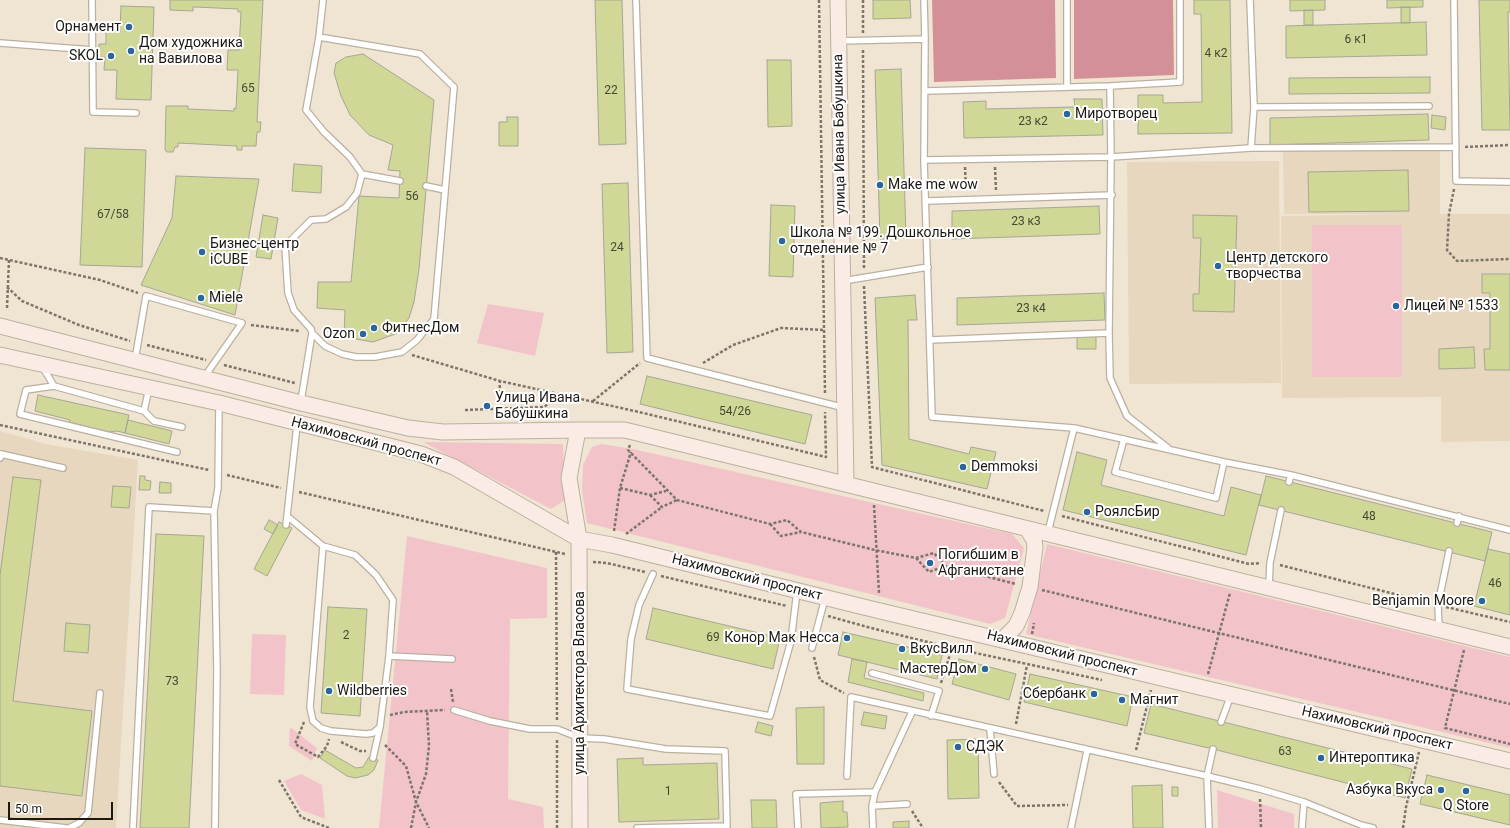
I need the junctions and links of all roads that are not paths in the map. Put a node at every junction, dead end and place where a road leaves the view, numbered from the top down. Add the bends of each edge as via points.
1 (92, 0) edge
2 (323, 0) edge
3 (636, 0) edge
4 (838, 0) edge
5 (924, 0) edge
6 (1067, 0) edge
7 (1180, 0) edge
8 (1250, 0) edge
9 (1454, 0) edge
10 (319, 37) junction
11 (925, 39) junction
12 (838, 41) junction
13 (0, 43) edge
14 (93, 50) junction
15 (1110, 86) junction
16 (1067, 87) junction
17 (926, 91) junction
18 (1429, 106) dead end
19 (1254, 107) junction
20 (136, 113) dead end
21 (1456, 147) junction
22 (1251, 148) junction
23 (1111, 157) junction
24 (924, 160) junction
25 (362, 174) junction
26 (400, 181) dead end
27 (1510, 182) edge
28 (426, 186) dead end
29 (445, 190) junction
30 (1112, 195) junction
31 (927, 201) junction
32 (928, 267) junction
33 (843, 281) junction
34 (1, 325) edge
35 (312, 333) junction
36 (1109, 333) junction
37 (930, 340) junction
38 (0, 355) edge
39 (23, 360) junction
40 (134, 360) junction
41 (40, 364) junction
42 (0, 366) edge
43 (204, 378) junction
44 (54, 386) junction
45 (150, 388) junction
46 (301, 402) junction
47 (219, 403) junction
48 (845, 408) junction
49 (144, 411) junction
50 (297, 423) junction
51 (182, 427) dead end
52 (1074, 428) junction
53 (578, 430) junction
54 (1124, 439) junction
55 (1170, 450) junction
56 (177, 452) dead end
57 (0, 458) edge
58 (1224, 462) junction
59 (63, 468) dead end
60 (1291, 475) junction
61 (1289, 482) dead end
62 (846, 484) junction
63 (1281, 510) dead end
64 (214, 511) junction
65 (287, 516) junction
66 (286, 525) dead end
67 (1027, 529) junction
68 (1510, 530) edge
69 (1047, 534) junction
70 (579, 539) junction
71 (323, 546) junction
72 (1449, 551) dead end
73 (653, 574) road end
74 (1269, 588) junction
75 (797, 591) junction
76 (825, 598) junction
77 (1439, 630) junction
78 (1003, 639) junction
79 (1510, 647) edge
80 (812, 648) road end
81 (389, 656) junction
82 (452, 659) dead end
83 (872, 673) dead end
84 (100, 693) dead end
85 (1231, 694) junction
86 (454, 710) road end
87 (912, 712) junction
88 (931, 716) junction
89 (1221, 722) dead end
90 (380, 727) junction
91 (990, 729) junction
92 (580, 738) junction
93 (1213, 749) dead end
94 (1087, 751) junction
95 (373, 758) dead end
96 (1510, 761) edge
97 (994, 774) road end
98 (847, 776) dead end
99 (1207, 776) junction
100 (875, 792) junction
101 (1304, 802) junction
102 (907, 804) road end
103 (872, 806) junction
104 (0, 820) edge
105 (66, 828) edge
106 (69, 828) edge
107 (133, 828) edge
108 (214, 828) edge
109 (580, 828) edge
110 (636, 828) edge
111 (798, 828) edge
112 (873, 828) edge
113 (1071, 828) edge
114 (1209, 828) edge
115 (1302, 828) edge
116 (1373, 828) edge

1 - 14 lane
2 - 10 lane
3 - 48 lane via 647,358
4 - 12 main road, улица Ивана Бабушкина
5 - 11 lane
6 - 16 lane
7 - 15 lane via 1180,82
8 - 19 lane
9 - 21 lane
10 - 25 lane via 306,110
10 - 29 lane via 420,54 454,87
11 - 12 lane
11 - 17 lane
12 - 33 main road, улица Ивана Бабушкина
13 - 14 lane
14 - 20 lane via 93,112
15 - 16 lane
15 - 23 lane
16 - 17 lane
17 - 24 lane
18 - 19 lane
19 - 22 lane
21 - 22 lane
21 - 27 lane via 1456,181
22 - 23 lane
23 - 24 lane
23 - 30 lane
24 - 31 lane
25 - 26 lane
25 - 35 lane via 357,193 346,207 326,219 311,220 284,246 288,293 294,310
28 - 29 lane
29 - 35 lane via 434,319 417,340 402,352 375,357 356,357 325,346
30 - 31 lane
30 - 36 lane
31 - 32 lane
32 - 33 lane
32 - 37 lane
33 - 48 main road, улица Ивана Бабушкина
34 - 40 main road, Нахимовский проспект
35 - 46 lane
36 - 37 lane
36 - 55 lane via 1110,378 1127,416
37 - 52 lane via 932,417
38 - 39 main road, Нахимовский проспект
39 - 41 main road, Нахимовский проспект
39 - 42 main road
40 - 43 main road, Нахимовский проспект
40 - 43 lane via 146,296 242,323
41 - 44 lane
41 - 45 main road, Нахимовский проспект
43 - 46 main road, Нахимовский проспект
44 - 49 lane
44 - 56 lane via 26,390 20,414
45 - 47 main road, Нахимовский проспект
45 - 49 lane
46 - 53 main road, Нахимовский проспект via 408,428 443,432
47 - 50 main road, Нахимовский проспект
47 - 64 lane via 218,488
48 - 62 main road, улица Ивана Бабушкина
49 - 51 lane via 154,421
50 - 65 lane
50 - 70 main road, Нахимовский проспект via 421,454 454,466
52 - 54 lane
52 - 69 lane
53 - 62 main road, Нахимовский проспект via 624,430
53 - 70 main road, улица Архитектора Власова via 569,478
54 - 55 lane
54 - 58 lane via 1115,472 1216,498
55 - 58 lane
57 - 59 lane via 0,454
58 - 60 lane
60 - 61 lane
60 - 68 lane via 1458,520
62 - 67 main road, Нахимовский проспект
63 - 74 lane via 1270,563
64 - 107 lane via 149,507
64 - 108 lane via 217,671
65 - 66 lane
65 - 71 lane
67 - 69 main road, Нахимовский проспект
67 - 78 main road via 1035,547 1030,587 1016,626
69 - 74 main road, Нахимовский проспект
70 - 75 main road, Нахимовский проспект
70 - 92 main road, улица Архитектора Власова
71 - 81 lane via 355,555 376,575 393,600
71 - 90 lane via 310,707 313,721 321,728 331,731 366,734 373,733
72 - 77 lane via 1438,605
73 - 75 lane via 639,605 631,639 627,689 770,716 791,641
74 - 77 main road, Нахимовский проспект
75 - 76 main road, Нахимовский проспект
76 - 78 main road, Нахимовский проспект
76 - 80 lane
77 - 79 main road, Нахимовский проспект
78 - 85 main road, Нахимовский проспект
81 - 82 lane
81 - 90 lane
83 - 88 lane via 939,691
84 - 106 lane via 88,813 79,823
85 - 89 lane
85 - 96 main road, Нахимовский проспект
86 - 92 lane via 490,722 530,729 557,729
87 - 88 lane
87 - 98 lane via 850,698
87 - 100 lane
88 - 91 lane
90 - 95 lane
91 - 94 lane
91 - 97 lane
92 - 109 main road, улица Архитектора Власова
92 - 110 lane via 666,749 725,751 727,826
93 - 99 lane
94 - 99 lane
94 - 113 lane
99 - 101 lane
99 - 114 lane
100 - 103 lane
100 - 111 lane via 796,794
101 - 115 lane
101 - 116 lane
102 - 103 lane
103 - 112 lane
104 - 105 lane

